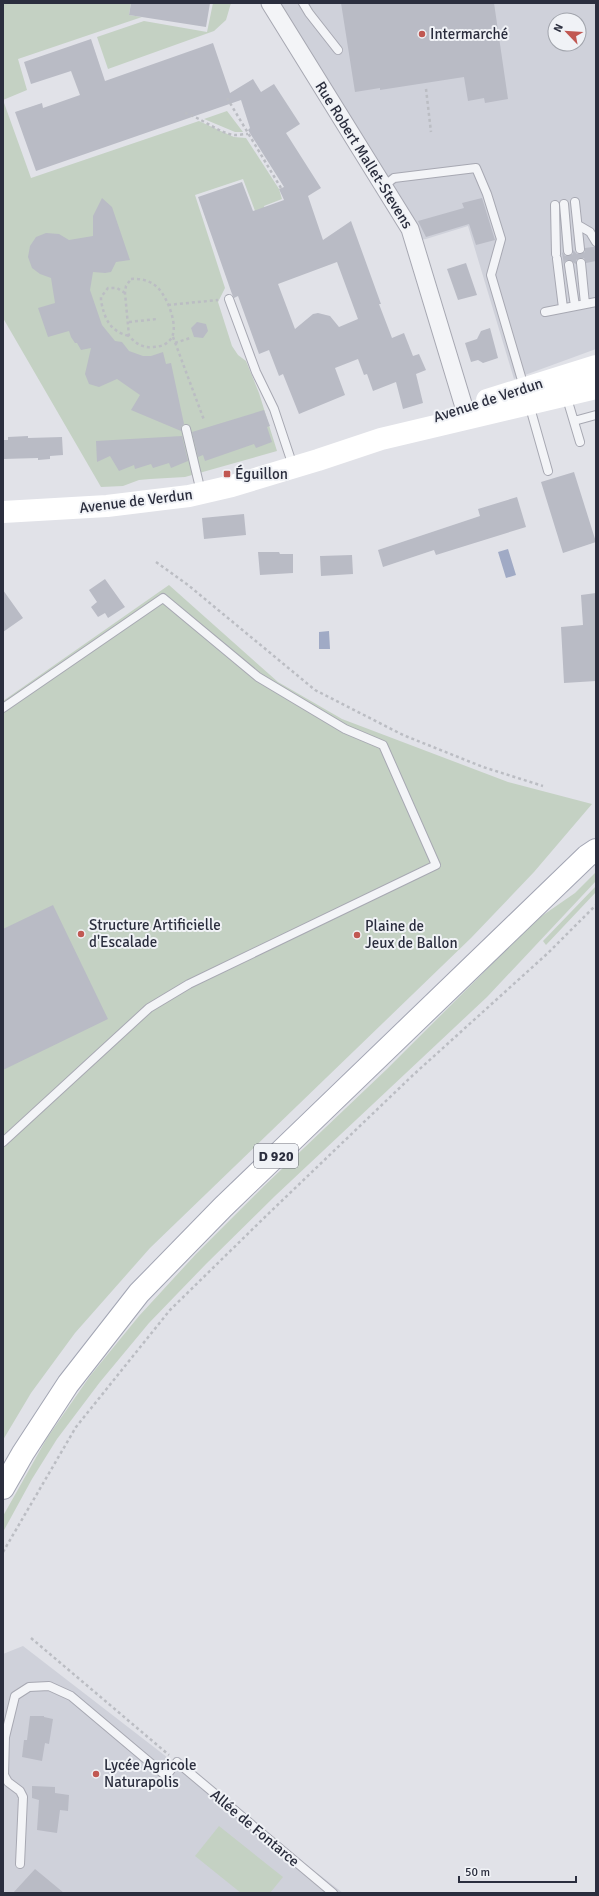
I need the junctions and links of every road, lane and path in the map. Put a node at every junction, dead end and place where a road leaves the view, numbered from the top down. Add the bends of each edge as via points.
1 (270, 3) edge
2 (304, 3) edge
3 (338, 50) dead end
4 (426, 89) dead end
5 (227, 98) dead end
6 (185, 113) dead end
7 (431, 132) dead end
8 (248, 134) junction
9 (384, 186) junction
10 (281, 188) dead end
11 (575, 202) dead end
12 (564, 204) dead end
13 (555, 205) dead end
14 (578, 225) junction
15 (596, 242) edge
16 (580, 249) dead end
17 (568, 251) dead end
18 (582, 263) dead end
19 (569, 265) dead end
20 (125, 293) junction
21 (229, 299) joint
22 (596, 302) edge
23 (585, 304) junction
24 (168, 305) junction
25 (575, 306) junction
26 (563, 308) junction
27 (545, 312) dead end
28 (156, 319) dead end
29 (128, 322) junction
30 (129, 336) junction
31 (172, 336) junction
32 (190, 338) dead end
33 (175, 343) junction
34 (596, 366) edge
35 (564, 386) junction
36 (596, 388) edge
37 (526, 396) junction
38 (464, 407) junction
39 (596, 415) edge
40 (204, 420) dead end
41 (574, 421) junction
42 (186, 429) dead end
43 (381, 439) junction
44 (580, 442) dead end
45 (293, 468) junction
46 (548, 471) dead end
47 (201, 493) junction
48 (3, 512) edge
49 (156, 562) dead end
50 (3, 708) edge
51 (543, 786) dead end
52 (593, 849) edge
53 (596, 905) edge
54 (3, 1142) edge
55 (3, 1488) edge
56 (3, 1552) edge
57 (31, 1638) dead end
58 (177, 1762) junction
59 (20, 1864) dead end
60 (332, 1893) edge

1 - 9 street, Rue Robert Mallet-Stevens
2 - 3 lane
4 - 7 path
5 - 8 path
6 - 8 path via 234,135
8 - 10 path
9 - 37 lane via 394,178 476,168 501,239 491,275
9 - 38 street, Rue Robert Mallet-Stevens via 410,229
11 - 14 lane
12 - 17 lane
13 - 26 lane
14 - 15 lane via 590,232
14 - 16 lane
18 - 23 lane
19 - 25 lane
20 - 24 path via 131,279 143,279 158,288
20 - 29 path
20 - 30 path via 118,288 108,288 100,301 111,326 121,335
21 - 24 path
21 - 45 lane via 256,372 274,410
22 - 23 lane
23 - 25 lane
24 - 31 path via 173,322
25 - 26 lane
26 - 27 lane
28 - 29 path
29 - 30 path
30 - 31 path via 138,345 152,347 165,344
31 - 33 path
32 - 33 path
33 - 40 path
34 - 35 main road, Avenue de Verdun
35 - 36 main road, Avenue de Verdun
35 - 37 main road, Avenue de Verdun
35 - 41 lane
37 - 38 main road, Avenue de Verdun
37 - 43 main road, Avenue de Verdun
37 - 46 lane
38 - 43 main road, Avenue de Verdun via 410,425
39 - 41 lane
41 - 44 lane
42 - 47 lane
43 - 45 main road, Avenue de Verdun
45 - 47 main road, Avenue de Verdun
47 - 48 main road, Avenue de Verdun via 152,502
49 - 51 path via 188,585 316,690 403,735 483,767
50 - 54 lane via 163,598 258,677 345,729 383,745 436,865 189,984 149,1008
52 - 55 main road, D 920 via 228,1202 139,1293 68,1384
53 - 56 path via 548,953 412,1076 170,1310 76,1427
57 - 58 path
58 - 59 lane via 166,1776 71,1696 49,1686 29,1687 15,1696 5,1737 4,1775 23,1797
58 - 60 lane, Allée de Fontarce

